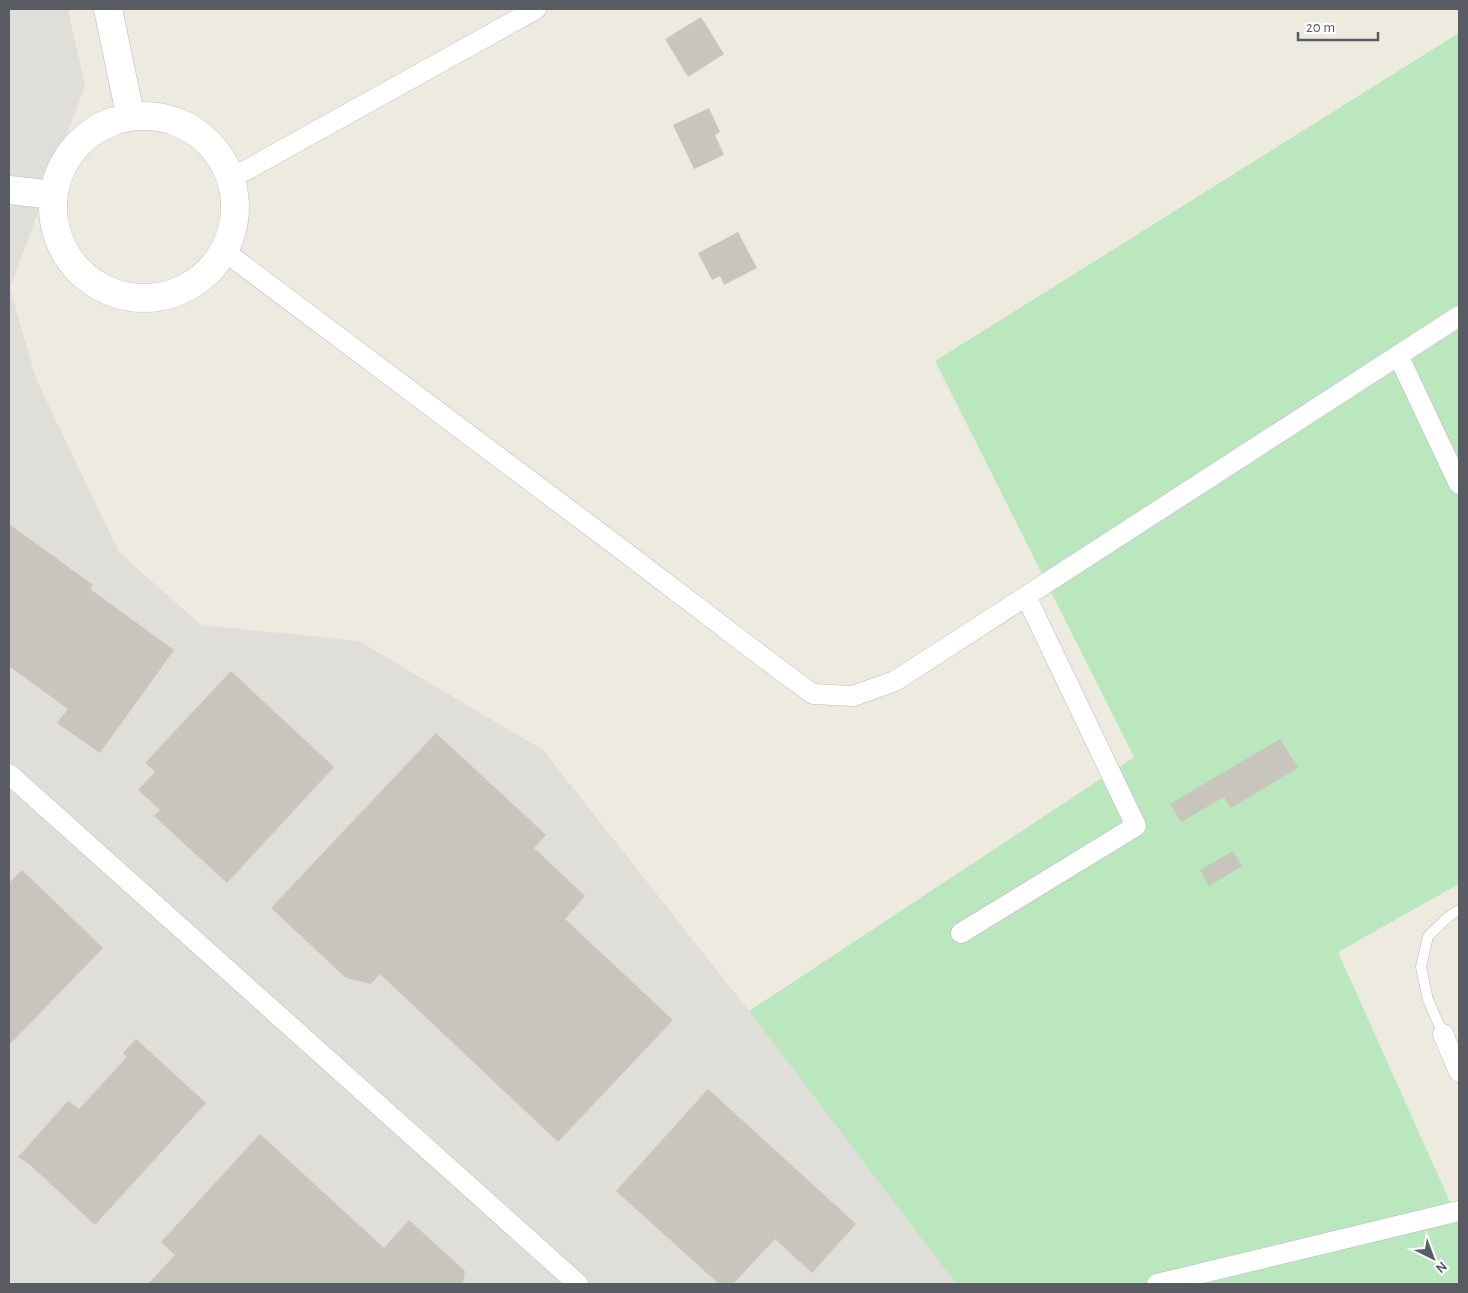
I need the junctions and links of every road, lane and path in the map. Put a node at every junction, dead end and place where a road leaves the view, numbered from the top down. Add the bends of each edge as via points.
1 (108, 9) edge
2 (536, 9) edge
3 (130, 114) junction
4 (232, 178) junction
5 (9, 190) edge
6 (54, 195) junction
7 (224, 251) junction
8 (1459, 316) edge
9 (1398, 355) junction
10 (1459, 484) edge
11 (1026, 596) junction
12 (9, 774) edge
13 (1459, 910) edge
14 (961, 933) dead end
15 (1443, 1034) joint
16 (1459, 1072) edge
17 (1459, 1211) edge
18 (578, 1284) edge
19 (1158, 1284) edge

1 - 3 main road
2 - 4 street
3 - 4 main road via 172,120 198,132 218,153
3 - 6 main road via 89,135 68,155
4 - 7 main road via 236,207 231,238
5 - 6 main road
6 - 7 main road via 52,215 60,245 77,271 102,290 132,299 164,298 192,286 216,265
7 - 11 street via 813,694 853,696 895,681
8 - 9 street
9 - 10 street
9 - 11 street
11 - 14 street via 1136,826
12 - 18 street
13 - 15 lane via 1428,936 1421,967 1428,1000
15 - 16 street
17 - 19 street

